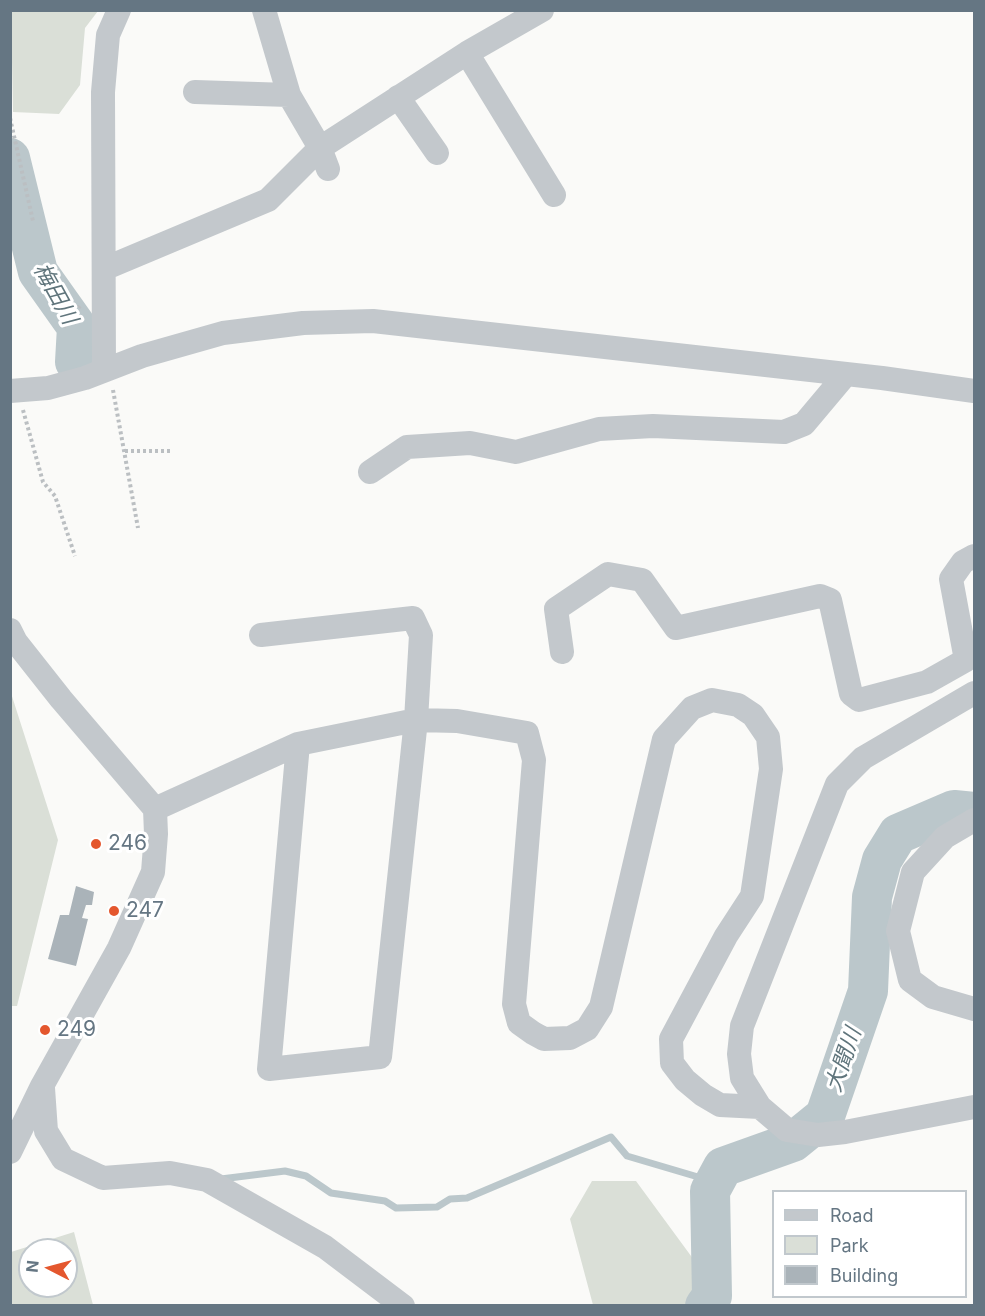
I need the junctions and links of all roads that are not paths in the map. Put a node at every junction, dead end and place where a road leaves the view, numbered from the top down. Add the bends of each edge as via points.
1 (119, 10) edge
2 (264, 10) edge
3 (542, 10) edge
4 (467, 53) junction
5 (195, 92) dead end
6 (289, 94) junction
7 (398, 98) junction
8 (437, 153) dead end
9 (324, 158) junction
10 (554, 195) dead end
11 (105, 268) junction
12 (104, 370) junction
13 (846, 374) junction
14 (975, 391) edge
15 (14, 392) edge
16 (370, 472) dead end
17 (975, 556) edge
18 (10, 630) edge
19 (261, 635) dead end
20 (562, 652) dead end
21 (975, 693) edge
22 (416, 720) junction
23 (298, 744) junction
24 (154, 809) junction
25 (975, 820) edge
26 (975, 1009) edge
27 (42, 1086) junction
28 (760, 1107) junction
29 (975, 1107) edge
30 (10, 1152) edge
31 (403, 1305) edge

1 - 11 street via 108,35 103,92
2 - 6 street
3 - 4 street
4 - 7 street
4 - 10 street
5 - 6 street
6 - 9 street
7 - 8 street
7 - 9 street
9 - 11 street via 268,200
11 - 12 street
12 - 13 street via 223,333 303,322 374,321
12 - 15 street via 48,388
13 - 14 street
13 - 16 street via 804,424 784,432 653,426 598,429 516,452 470,443 407,447
17 - 20 street via 963,562 951,579 966,660 927,682 859,700 850,694 830,600 820,596 676,628 642,580 608,574 556,609
18 - 24 street via 61,699
19 - 22 street via 413,618 421,635
21 - 28 street via 863,758 837,784 742,1026 742,1078
22 - 23 street
22 - 23 street via 380,1057 269,1069
22 - 28 street via 457,721 527,733 534,760 514,1004 519,1023 544,1039 556,1040 588,1029 601,1007 664,739 692,708 712,700 738,705 753,715 768,737 771,769 752,896 671,1039 672,1063 703,1095 720,1105
23 - 24 street
24 - 27 street via 153,872 119,948
25 - 26 street via 945,837 913,872 898,931 909,980 933,997
27 - 30 street
27 - 31 street via 46,1131 63,1159 103,1178 170,1173 207,1180 325,1247
28 - 29 street via 787,1130 818,1135

